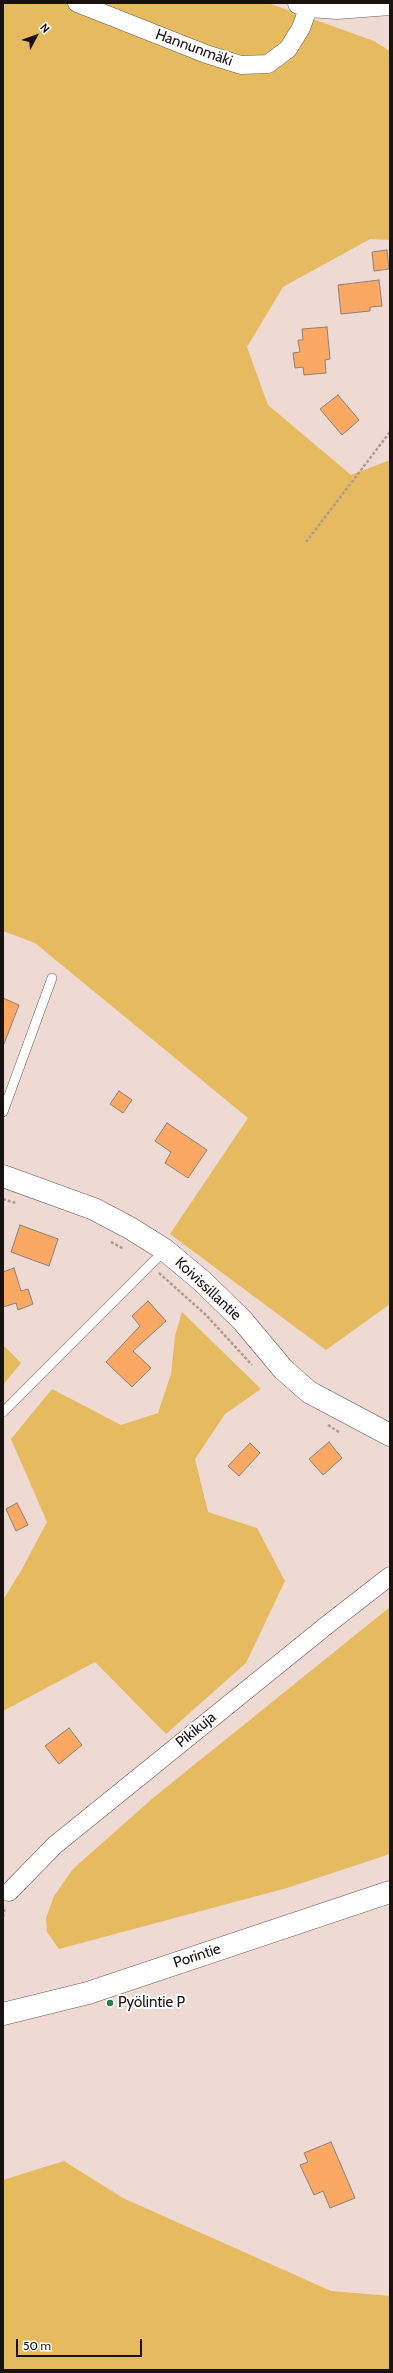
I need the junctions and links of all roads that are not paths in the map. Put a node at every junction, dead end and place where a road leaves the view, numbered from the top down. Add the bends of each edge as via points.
1 (77, 3) edge
2 (390, 4) edge
3 (304, 5) edge
4 (52, 978) dead end
5 (3, 1112) edge
6 (3, 1176) edge
7 (158, 1258) junction
8 (3, 1412) edge
9 (390, 1435) edge
10 (390, 1576) edge
11 (9, 1892) dead end
12 (390, 1892) edge
13 (3, 2014) edge

1 - 3 street, Hannunmäki via 206,54 241,65 268,64 288,50 301,28
2 - 3 main road via 337,8
4 - 5 lane
6 - 7 main road, Koivissillantie via 94,1209 130,1228
7 - 8 lane
7 - 9 main road, Koivissillantie via 207,1286 242,1320 284,1369 309,1392
10 - 11 street, Pikikuja via 55,1845
12 - 13 main road, Porintie via 88,1993

